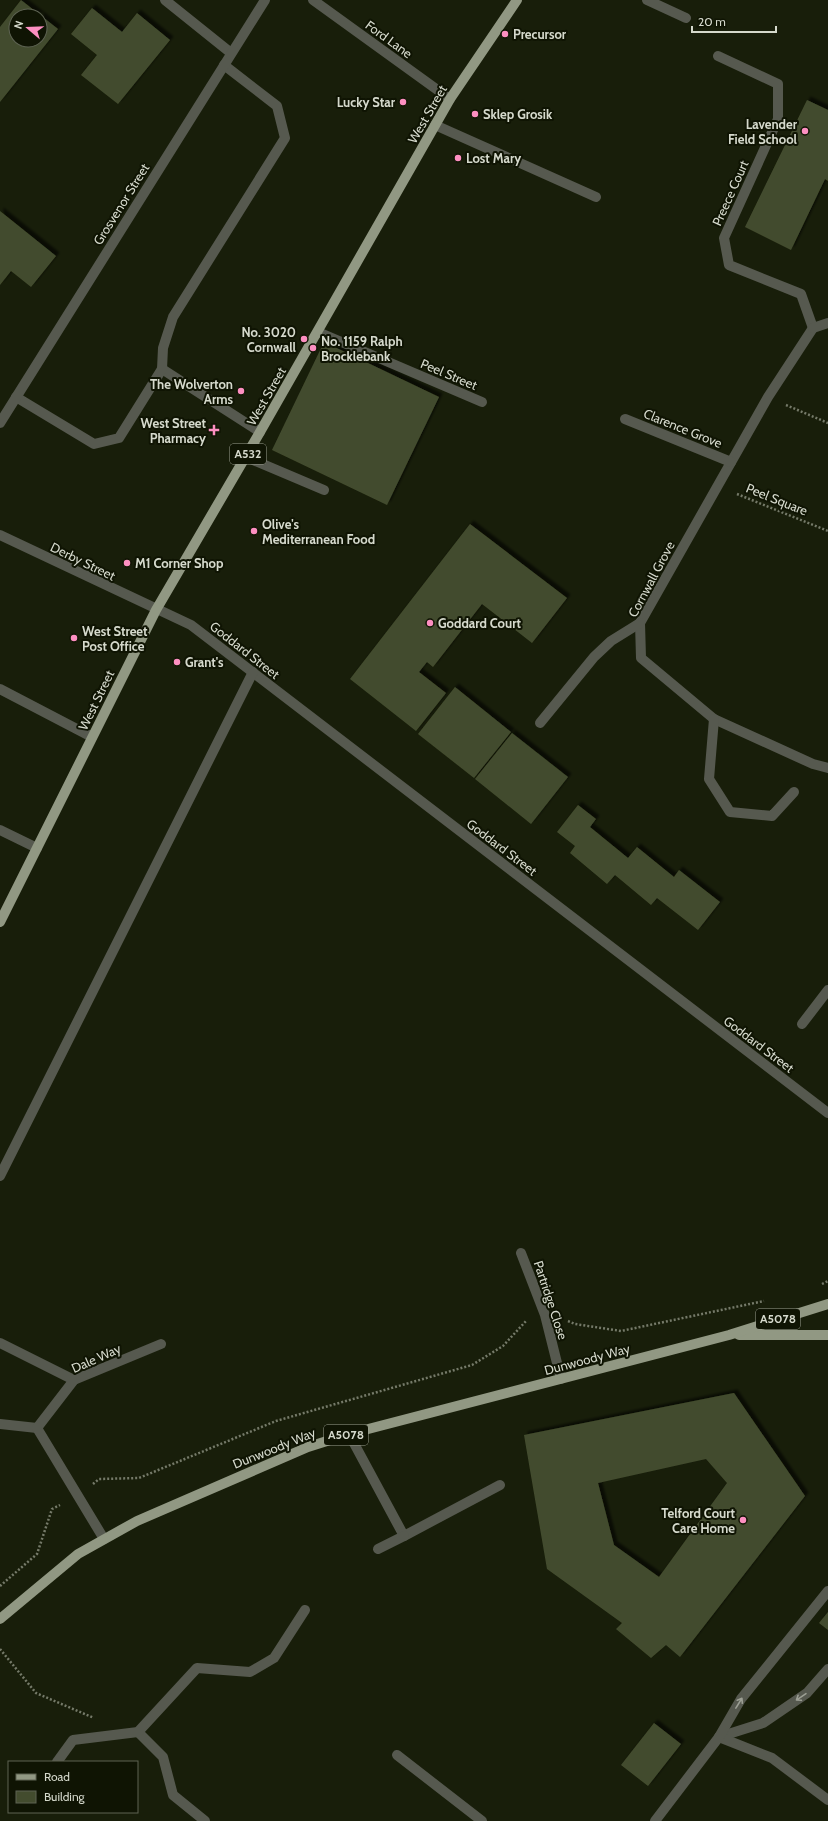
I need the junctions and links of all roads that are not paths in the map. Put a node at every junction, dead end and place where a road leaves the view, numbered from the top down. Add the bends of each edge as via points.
1 (165, 0) edge
2 (265, 0) edge
3 (313, 0) edge
4 (517, 0) edge
5 (647, 0) edge
6 (686, 18) dead end
7 (231, 53) junction
8 (718, 56) dead end
9 (224, 65) junction
10 (450, 99) junction
11 (435, 125) junction
12 (596, 197) dead end
13 (828, 323) edge
14 (813, 328) junction
15 (318, 332) junction
16 (162, 369) junction
17 (16, 397) junction
18 (482, 402) dead end
19 (625, 419) dead end
20 (0, 423) edge
21 (260, 432) junction
22 (246, 458) junction
23 (732, 462) junction
24 (324, 490) dead end
25 (0, 535) edge
26 (156, 610) junction
27 (640, 623) junction
28 (253, 672) junction
29 (0, 689) edge
30 (714, 718) junction
31 (540, 723) dead end
32 (92, 737) junction
33 (828, 768) edge
34 (794, 792) dead end
35 (0, 830) edge
36 (37, 848) junction
37 (0, 922) edge
38 (828, 990) edge
39 (802, 1024) dead end
40 (828, 1113) edge
41 (0, 1176) edge
42 (521, 1253) dead end
43 (828, 1304) edge
44 (729, 1335) junction
45 (828, 1335) edge
46 (0, 1343) edge
47 (161, 1344) dead end
48 (561, 1379) junction
49 (74, 1380) junction
50 (0, 1424) edge
51 (37, 1428) junction
52 (349, 1434) junction
53 (500, 1485) dead end
54 (404, 1536) junction
55 (104, 1540) junction
56 (378, 1549) dead end
57 (828, 1591) edge
58 (305, 1610) dead end
59 (0, 1619) edge
60 (828, 1669) edge
61 (138, 1732) junction
62 (719, 1737) junction
63 (398, 1755) dead end
64 (58, 1761) edge
65 (828, 1800) edge
66 (204, 1821) edge
67 (480, 1821) edge
68 (655, 1821) edge

1 - 7 street
2 - 7 street, Grosvenor Street
3 - 10 street, Ford Lane
4 - 10 main road, West Street / A532
5 - 6 street
7 - 9 street, Grosvenor Street
8 - 14 street, Preece Court via 778,84 778,119 724,238 729,265 801,294
9 - 16 street via 277,106 285,138 173,317 163,348
9 - 17 street, Grosvenor Street
10 - 11 main road, West Street / A532
11 - 12 street
11 - 15 main road, West Street / A532
13 - 14 street
14 - 23 street, Cornwall Grove via 768,397
15 - 18 street, Peel Street
15 - 21 main road, West Street / A532
16 - 17 street via 119,438 94,444
16 - 21 street
17 - 20 street, Grosvenor Street
19 - 23 street, Clarence Grove
21 - 22 main road, West Street / A532
22 - 24 street
22 - 26 main road, West Street / A532
23 - 27 street, Cornwall Grove
25 - 26 street, Derby Street
26 - 28 street, Goddard Street via 192,625
26 - 32 main road, West Street / A532
27 - 30 street, Cornwall Grove via 642,658
27 - 31 street via 611,641 594,657
28 - 40 street, Goddard Street
28 - 41 street
29 - 32 street
30 - 33 street, Cornwall Grove via 813,764
30 - 34 street via 709,779 730,812 772,816
32 - 36 main road, West Street / A532
35 - 36 street
36 - 37 main road, West Street / A532
38 - 39 street
42 - 48 street, Partridge Close via 545,1315
43 - 44 main road, Dunwoody Way / A5078
44 - 45 main road, Dunwoody Way / A5078
44 - 48 main road, Dunwoody Way / A5078
46 - 49 street
47 - 49 street, Dale Way
48 - 52 main road, Dunwoody Way / A5078
49 - 51 street, Dale Way
50 - 51 street
51 - 55 street
52 - 54 street
52 - 55 main road, Dunwoody Way / A5078 via 294,1453 137,1521
53 - 54 street
54 - 56 street
55 - 59 main road, Dunwoody Way / A5078 via 78,1554
62 -> 57 street via 741,1699
58 - 61 street via 274,1658 250,1672 197,1668
60 -> 62 street via 807,1693 763,1723
61 - 64 street via 73,1740
61 - 66 street via 163,1757 173,1795
62 - 65 street via 772,1758
62 - 68 street
63 - 67 street

